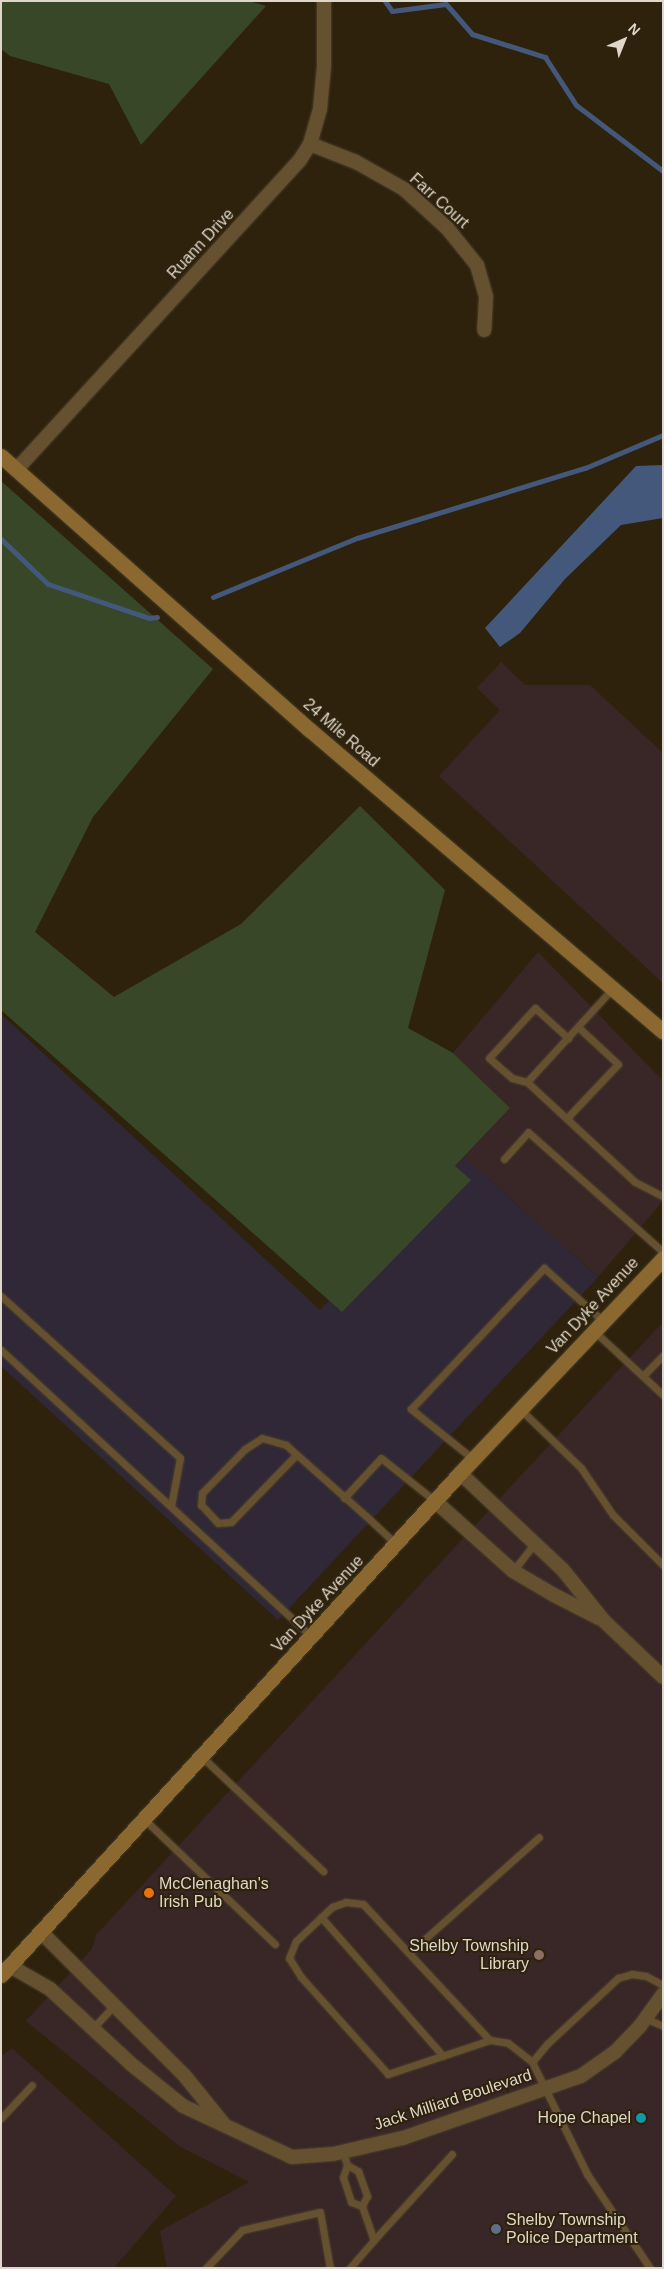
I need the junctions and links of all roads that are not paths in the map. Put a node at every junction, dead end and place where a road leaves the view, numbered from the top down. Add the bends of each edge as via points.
1 (324, 1) edge
2 (310, 144) junction
3 (484, 330) dead end
4 (1, 456) edge
5 (16, 470) junction
6 (614, 988) junction
7 (578, 1027) junction
8 (663, 1031) edge
9 (568, 1038) junction
10 (527, 1082) junction
11 (567, 1118) junction
12 (504, 1159) dead end
13 (663, 1196) edge
14 (663, 1252) edge
15 (663, 1258) edge
16 (1, 1296) edge
17 (598, 1326) junction
18 (1, 1350) edge
19 (663, 1355) edge
20 (643, 1376) junction
21 (663, 1395) edge
22 (520, 1409) junction
23 (296, 1455) junction
24 (473, 1460) junction
25 (460, 1474) junction
26 (344, 1498) junction
27 (435, 1501) junction
28 (170, 1506) junction
29 (535, 1543) junction
30 (396, 1544) junction
31 (663, 1564) edge
32 (513, 1571) junction
33 (604, 1621) junction
34 (312, 1636) junction
35 (663, 1677) edge
36 (201, 1756) junction
37 (144, 1819) junction
38 (539, 1837) dead end
39 (323, 1871) dead end
40 (321, 1917) junction
41 (41, 1932) junction
42 (275, 1944) dead end
43 (409, 1953) junction
44 (6, 1970) edge
45 (663, 1986) edge
46 (663, 1994) edge
47 (114, 2005) junction
48 (645, 2018) junction
49 (663, 2026) edge
50 (92, 2028) junction
51 (490, 2040) junction
52 (443, 2056) junction
53 (532, 2062) junction
54 (32, 2085) dead end
55 (546, 2088) junction
56 (1, 2118) edge
57 (225, 2126) junction
58 (452, 2154) dead end
59 (345, 2159) junction
60 (362, 2206) junction
61 (374, 2240) junction
62 (206, 2268) edge
63 (330, 2268) edge
64 (350, 2268) edge
65 (650, 2268) edge

1 - 2 street, Ruann Drive via 320,109
2 - 3 street, Farr Court via 356,162 404,189 448,228 478,265 486,297
2 - 5 street, Ruann Drive via 290,173
4 - 5 main road, 24 Mile Road
5 - 6 main road, 24 Mile Road via 310,730
6 - 7 lane
6 - 8 main road, 24 Mile Road
7 - 9 lane
7 - 11 lane via 618,1064
9 - 10 lane
9 - 10 lane via 535,1008 490,1058 512,1078
10 - 11 lane
11 - 13 lane via 635,1182
12 - 14 lane via 528,1132
15 - 17 main road, Van Dyke Avenue
16 - 28 lane via 180,1458
17 - 20 lane
17 - 22 main road, Van Dyke Avenue
17 - 24 lane via 544,1268 411,1410
18 - 28 lane
19 - 20 lane
20 - 21 lane
22 - 24 main road, Van Dyke Avenue
22 - 31 lane via 581,1468 613,1515
23 - 23 lane via 286,1445 262,1438 245,1449 202,1493 201,1505 218,1523 232,1522
23 - 26 lane
24 - 25 main road, Van Dyke Avenue
25 - 27 main road, Van Dyke Avenue
25 - 29 street
26 - 27 lane via 381,1458
26 - 30 lane
27 - 30 main road, Van Dyke Avenue
27 - 32 street
28 - 34 lane
29 - 32 lane
29 - 33 street via 564,1570
30 - 34 main road, Van Dyke Avenue
32 - 33 street
33 - 35 street
34 - 36 main road, Van Dyke Avenue
36 - 37 main road, Van Dyke Avenue
36 - 39 lane
37 - 41 main road, Van Dyke Avenue
37 - 42 lane
38 - 43 lane
40 - 43 lane via 332,1907 346,1902 363,1904
40 - 52 lane
40 - 52 lane via 296,1941 289,1958 301,1977 388,2074
41 - 44 main road, Van Dyke Avenue
41 - 47 street, Jack Milliard Boulevard
43 - 51 lane
44 - 50 street, Jack Milliard Boulevard via 50,1989
45 - 53 lane via 646,1976 632,1974 618,1978
46 - 48 street, Jack Milliard Boulevard
47 - 50 lane
47 - 57 street, Jack Milliard Boulevard via 184,2075
48 - 49 lane
48 - 55 street, Jack Milliard Boulevard via 615,2052 581,2076
50 - 57 street, Jack Milliard Boulevard via 183,2106
51 - 52 lane
51 - 53 lane via 508,2044
53 - 55 lane
54 - 56 lane
55 - 59 street, Jack Milliard Boulevard
55 - 65 lane via 587,2174
57 - 59 street, Jack Milliard Boulevard via 292,2156
58 - 61 lane
59 - 60 lane via 358,2171 367,2196
59 - 60 lane via 342,2177 351,2202
60 - 61 lane
61 - 64 lane
62 - 63 lane via 242,2230 320,2212

